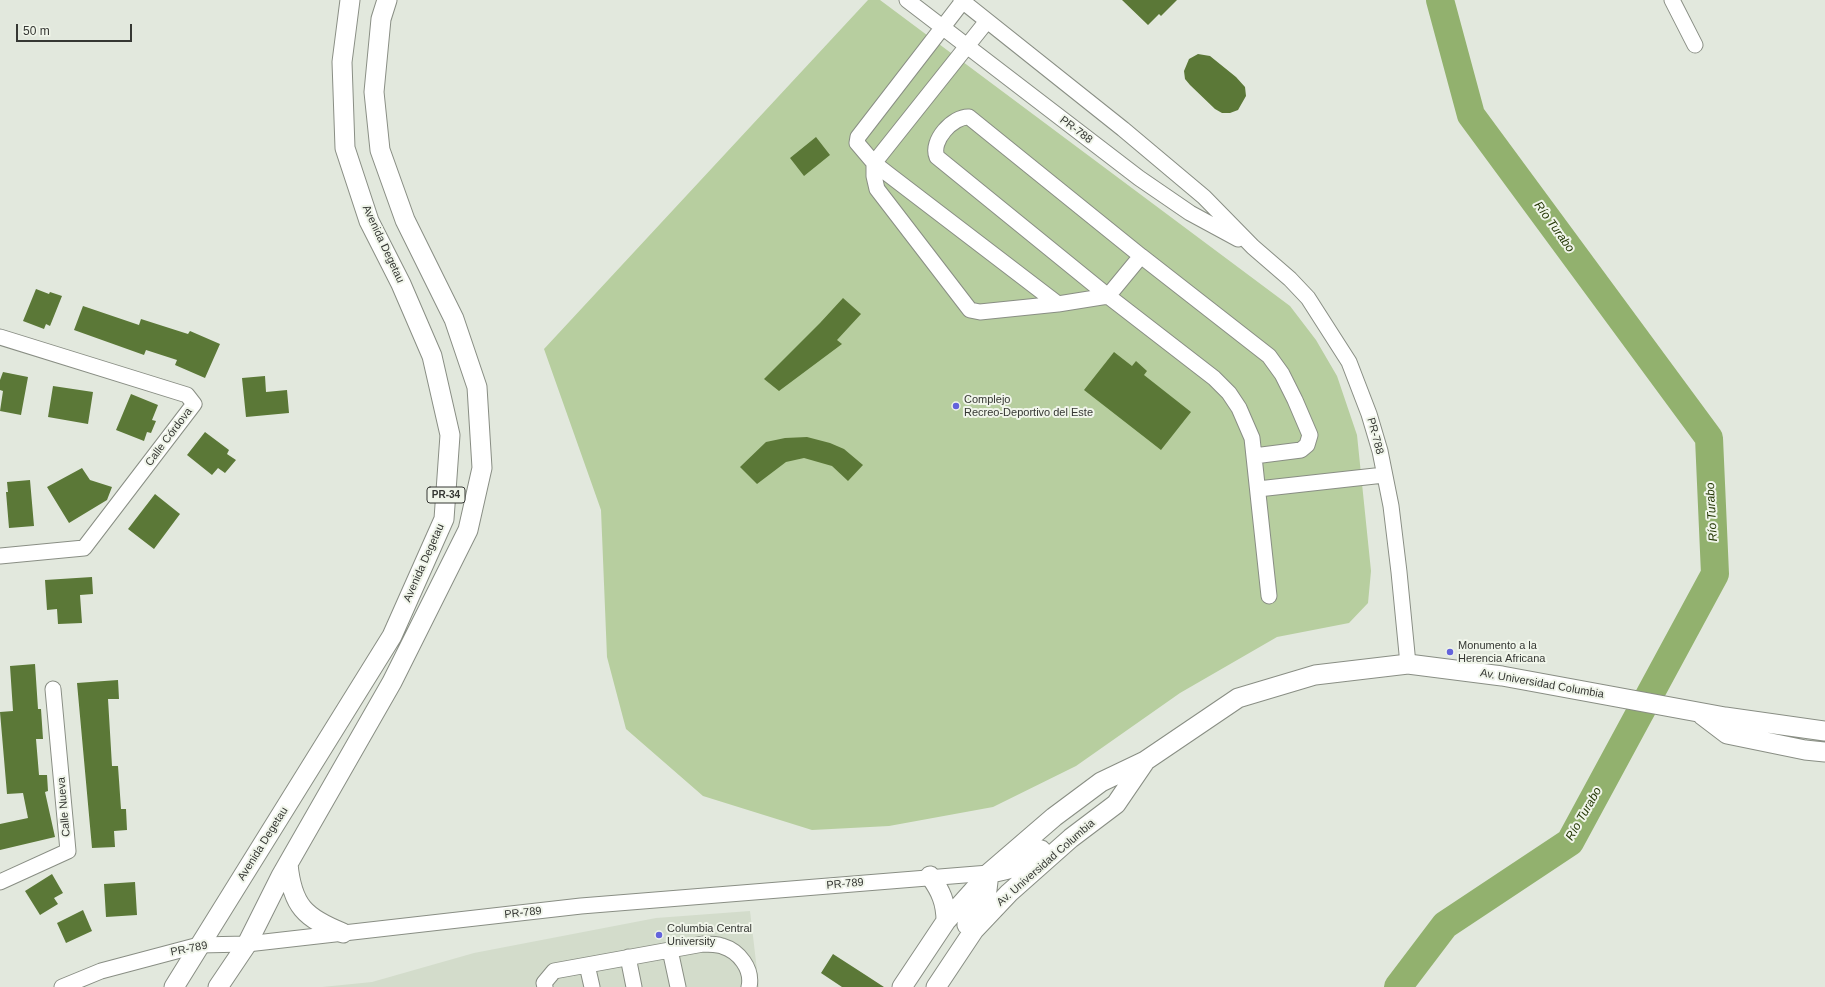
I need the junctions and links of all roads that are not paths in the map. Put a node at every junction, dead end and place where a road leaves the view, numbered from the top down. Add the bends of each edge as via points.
1 (350, 0) edge
2 (387, 0) edge
3 (907, 0) edge
4 (1672, 0) edge
5 (962, 1) edge
6 (987, 20) junction
7 (941, 27) junction
8 (1695, 45) dead end
9 (966, 46) junction
10 (874, 163) junction
11 (1253, 247) junction
12 (1141, 256) junction
13 (1108, 296) junction
14 (1058, 304) junction
15 (0, 337) edge
16 (1254, 456) junction
17 (1384, 476) junction
18 (1258, 489) junction
19 (0, 556) edge
20 (1269, 596) dead end
21 (1408, 664) junction
22 (53, 689) dead end
23 (1697, 712) junction
24 (1825, 731) edge
25 (1825, 752) edge
26 (1145, 761) junction
27 (1090, 825) junction
28 (288, 864) junction
29 (989, 872) junction
30 (930, 876) junction
31 (0, 882) edge
32 (946, 921) junction
33 (343, 933) junction
34 (247, 944) junction
35 (199, 945) junction
36 (670, 950) junction
37 (628, 957) junction
38 (587, 965) junction
39 (62, 987) edge
40 (174, 987) edge
41 (218, 987) edge
42 (545, 987) edge
43 (592, 987) edge
44 (634, 987) edge
45 (678, 987) edge
46 (749, 987) edge
47 (902, 987) edge
48 (925, 987) edge
49 (936, 987) edge

1 - 35 main road, Avenida Degetau / PR-34 via 342,62 345,148 369,222 401,284 432,356 450,436 444,519 392,636
2 - 28 main road, Avenida Degetau / PR-34 via 381,19 374,92 380,150 405,220 454,319 477,387 482,468 468,530 392,682
3 - 7 street, PR-788 / PR-788
4 - 8 street
5 - 6 street, PR-788 / PR-788
5 - 7 street
6 - 9 street
6 - 11 street, PR-788 / PR-788 via 1123,129 1192,188
7 - 9 street, PR-788 / PR-788
7 - 10 street via 858,137 857,143
9 - 10 street
9 - 11 street, PR-788 / PR-788 via 1139,178 1190,213
10 - 14 street
10 - 14 street via 877,189 970,310 980,312
11 - 17 street, PR-788 / PR-788 via 1308,298 1349,362 1369,414
12 - 13 street
12 - 13 street via 969,117 961,117 952,122 937,141 937,157
12 - 16 street via 1269,356 1282,374 1310,436 1308,445 1301,450
13 - 14 street
13 - 16 street via 1214,378 1229,393 1239,408 1252,438
15 - 19 street, Calle Córdova via 187,395 194,404 84,548
16 - 18 street
17 - 18 street
17 - 21 street, PR-788 / PR-788 via 1398,565
18 - 20 street
21 - 23 main road, Av. Universidad Columbia via 1502,676
21 - 26 main road, Av. Universidad Columbia via 1314,675 1238,698
22 - 31 street, Calle Nueva via 68,850
23 - 24 main road, Av. Universidad Columbia
23 - 25 main road, Av. Universidad Columbia via 1727,734
26 - 27 main road, Av. Universidad Columbia via 1116,804
26 - 29 main road, Av. Universidad Columbia via 1102,782 1054,817
27 - 29 main road via 1061,836 1018,867
27 - 49 main road, Av. Universidad Columbia via 1071,838 1009,893 974,930
28 - 33 main road via 294,896 302,910 317,921
28 - 34 main road, Avenida Degetau / PR-34
29 - 30 street, PR-789 / PR-789
29 - 32 main road, Av. Universidad Columbia
29 - 48 main road via 987,890 979,906
30 - 32 main road via 940,890 946,909
30 - 33 street, PR-789 / PR-789 via 580,906
32 - 47 main road, Av. Universidad Columbia
33 - 34 street, PR-789 / PR-789
34 - 35 street, PR-789 / PR-789
34 - 41 main road, Avenida Degetau / PR-34
35 - 39 street, PR-789 / PR-789 via 101,971
35 - 40 main road, Avenida Degetau / PR-34
36 - 37 street
36 - 45 street
36 - 46 street via 703,944 722,946 737,954 744,962 749,974
37 - 38 street
37 - 44 street
38 - 42 street via 554,972 544,983
38 - 43 street

